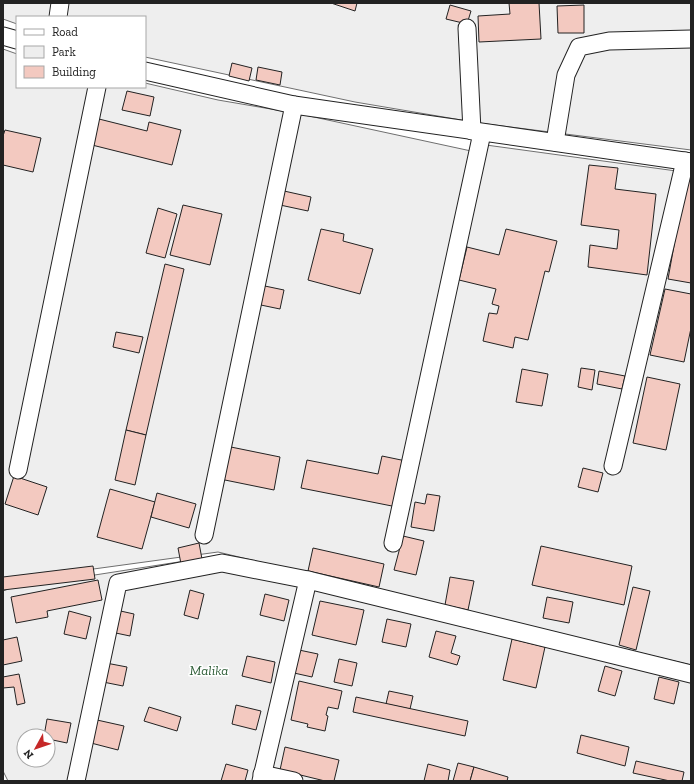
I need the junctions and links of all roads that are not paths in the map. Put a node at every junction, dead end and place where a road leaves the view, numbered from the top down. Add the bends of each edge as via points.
1 (60, 3) edge
2 (58, 16) edge
3 (467, 28) dead end
4 (3, 36) edge
5 (691, 39) edge
6 (16, 40) edge
7 (146, 71) edge
8 (97, 88) edge
9 (294, 105) junction
10 (477, 132) junction
11 (555, 142) junction
12 (688, 162) edge
13 (614, 466) dead end
14 (18, 470) dead end
15 (204, 535) dead end
16 (393, 543) dead end
17 (308, 580) junction
18 (691, 674) edge
19 (261, 777) edge
20 (76, 781) edge
21 (294, 781) edge

1 - 2 street
3 - 10 street
4 - 6 street
5 - 11 street via 609,41 579,47 566,74
7 - 9 street
8 - 14 street
9 - 10 street
9 - 15 street
10 - 11 street
10 - 16 street
11 - 12 street
12 - 13 street
17 - 18 street
17 - 19 street
17 - 20 street via 222,563 118,583
19 - 21 street

